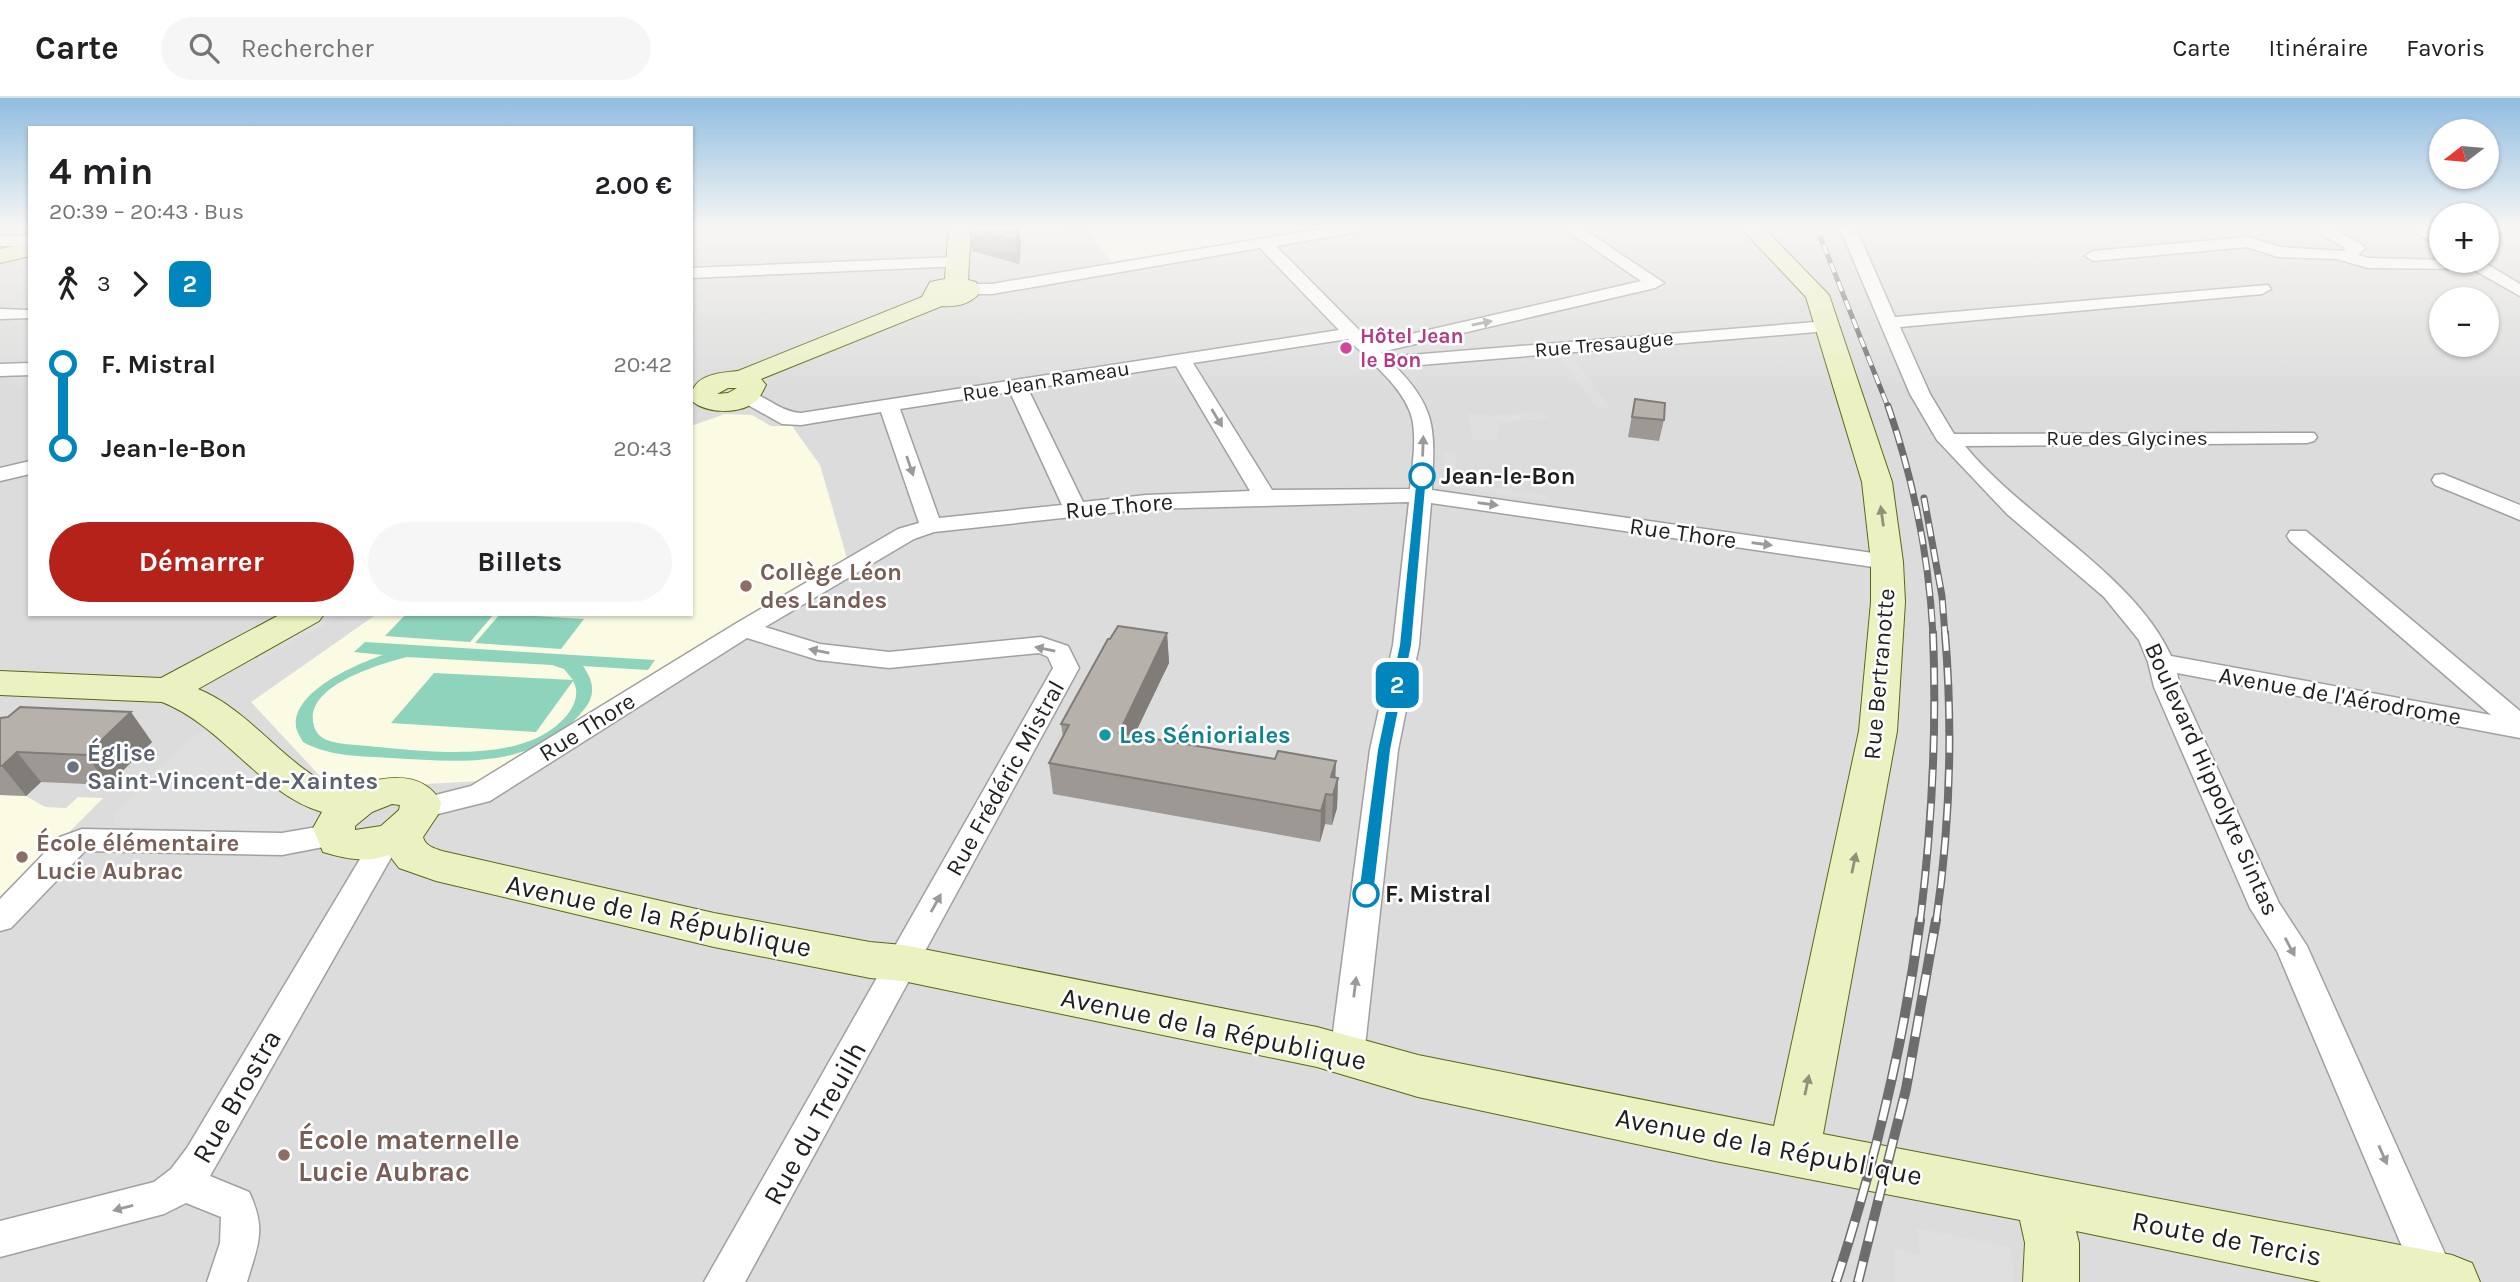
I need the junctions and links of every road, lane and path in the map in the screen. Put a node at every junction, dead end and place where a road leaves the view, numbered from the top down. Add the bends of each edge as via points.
1 (909, 281) edge
2 (1038, 281) edge
3 (1302, 281) edge
4 (1651, 281) edge
5 (1804, 281) edge
6 (1871, 281) edge
7 (2504, 281) edge
8 (955, 283) junction
9 (2262, 289) dead end
10 (2520, 291) edge
11 (0, 314) edge
12 (25, 314) dead end
13 (1889, 323) junction
14 (1828, 326) junction
15 (1367, 348) junction
16 (1182, 360) junction
17 (28, 369) edge
18 (0, 370) edge
19 (1017, 386) junction
20 (745, 388) junction
21 (699, 397) edge
22 (889, 406) junction
23 (2307, 437) dead end
24 (1947, 440) junction
25 (28, 468) edge
26 (0, 475) edge
27 (2443, 480) dead end
28 (1421, 495) junction
29 (1261, 496) junction
30 (1075, 509) junction
31 (2520, 513) edge
32 (931, 526) junction
33 (2298, 536) dead end
34 (1887, 562) junction
35 (303, 616) edge
36 (744, 629) junction
37 (2161, 663) junction
38 (0, 683) edge
39 (167, 690) junction
40 (2520, 727) edge
41 (342, 820) junction
42 (403, 828) junction
43 (0, 919) edge
44 (903, 963) junction
45 (1347, 1055) junction
46 (1794, 1152) junction
47 (184, 1181) junction
48 (2043, 1201) junction
49 (0, 1239) edge
50 (2444, 1280) edge
51 (227, 1282) edge
52 (724, 1282) edge
53 (2051, 1282) edge

1 - 8 street
2 - 8 street via 992,289
3 - 15 street
15 -> 4 street, Rue Jean Rameau via 1655,284
5 - 14 street, Rue Bertranotte via 1817,295
6 - 13 street, Boulevard Hippolyte Sintas
7 - 10 street
8 - 20 street via 750,374
9 - 13 street
11 - 12 street
13 - 24 street, Boulevard Hippolyte Sintas via 1920,394
14 - 15 street, Rue Tresaugue
34 -> 14 street, Rue Bertranotte via 1877,482
15 - 16 street, Rue Jean Rameau
28 -> 15 street via 1422,418 1414,401
16 - 19 street, Rue Jean Rameau
16 -> 29 street
17 - 18 street
19 - 22 street, Rue Jean Rameau
19 - 30 street
20 - 21 street via 732,401
20 - 22 street, Rue Jean Rameau via 782,418
22 -> 32 street
23 - 24 street, Rue des Glycines
24 - 37 street, Boulevard Hippolyte Sintas via 2015,509 2112,592 2151,639
25 - 26 street
27 - 31 street
28 - 29 street, Rue Thore
28 -> 34 street, Rue Thore
45 -> 28 street via 1384,750 1406,645
29 - 30 street, Rue Thore
30 - 32 street, Rue Thore
32 - 36 street, Rue Thore via 906,534
33 - 40 street
46 -> 34 street, Rue Bertranotte via 1878,731
35 - 39 street
36 - 42 street, Rue Thore via 480,794
44 -> 36 street, Rue Frédéric Mistral via 1066,668 1059,652 1041,645 889,660 818,652
37 - 40 street, Avenue de l'Aérodrome
37 -> 50 street, Boulevard Hippolyte Sintas via 2172,699 2266,908 2291,946
38 - 39 street
39 - 41 street via 217,715 321,797
41 - 42 street via 338,841 358,847
41 - 42 street, Avenue de la République via 370,795 392,790 415,793 421,800
41 - 43 street via 282,844 82,840 71,845
42 - 44 street, Avenue de la République via 404,846 414,857 436,865 714,930
42 - 47 street, Rue Brostra
44 - 45 street, Avenue de la République
44 - 52 street, Rue du Treuilh
45 - 46 street, Avenue de la République via 1418,1076
46 - 48 street, Avenue de la République
47 -> 49 street, Rue Brostra via 164,1197
47 - 51 street via 208,1196 236,1204 242,1213
48 - 50 street, Route de Tercis
48 - 53 street via 2052,1243

